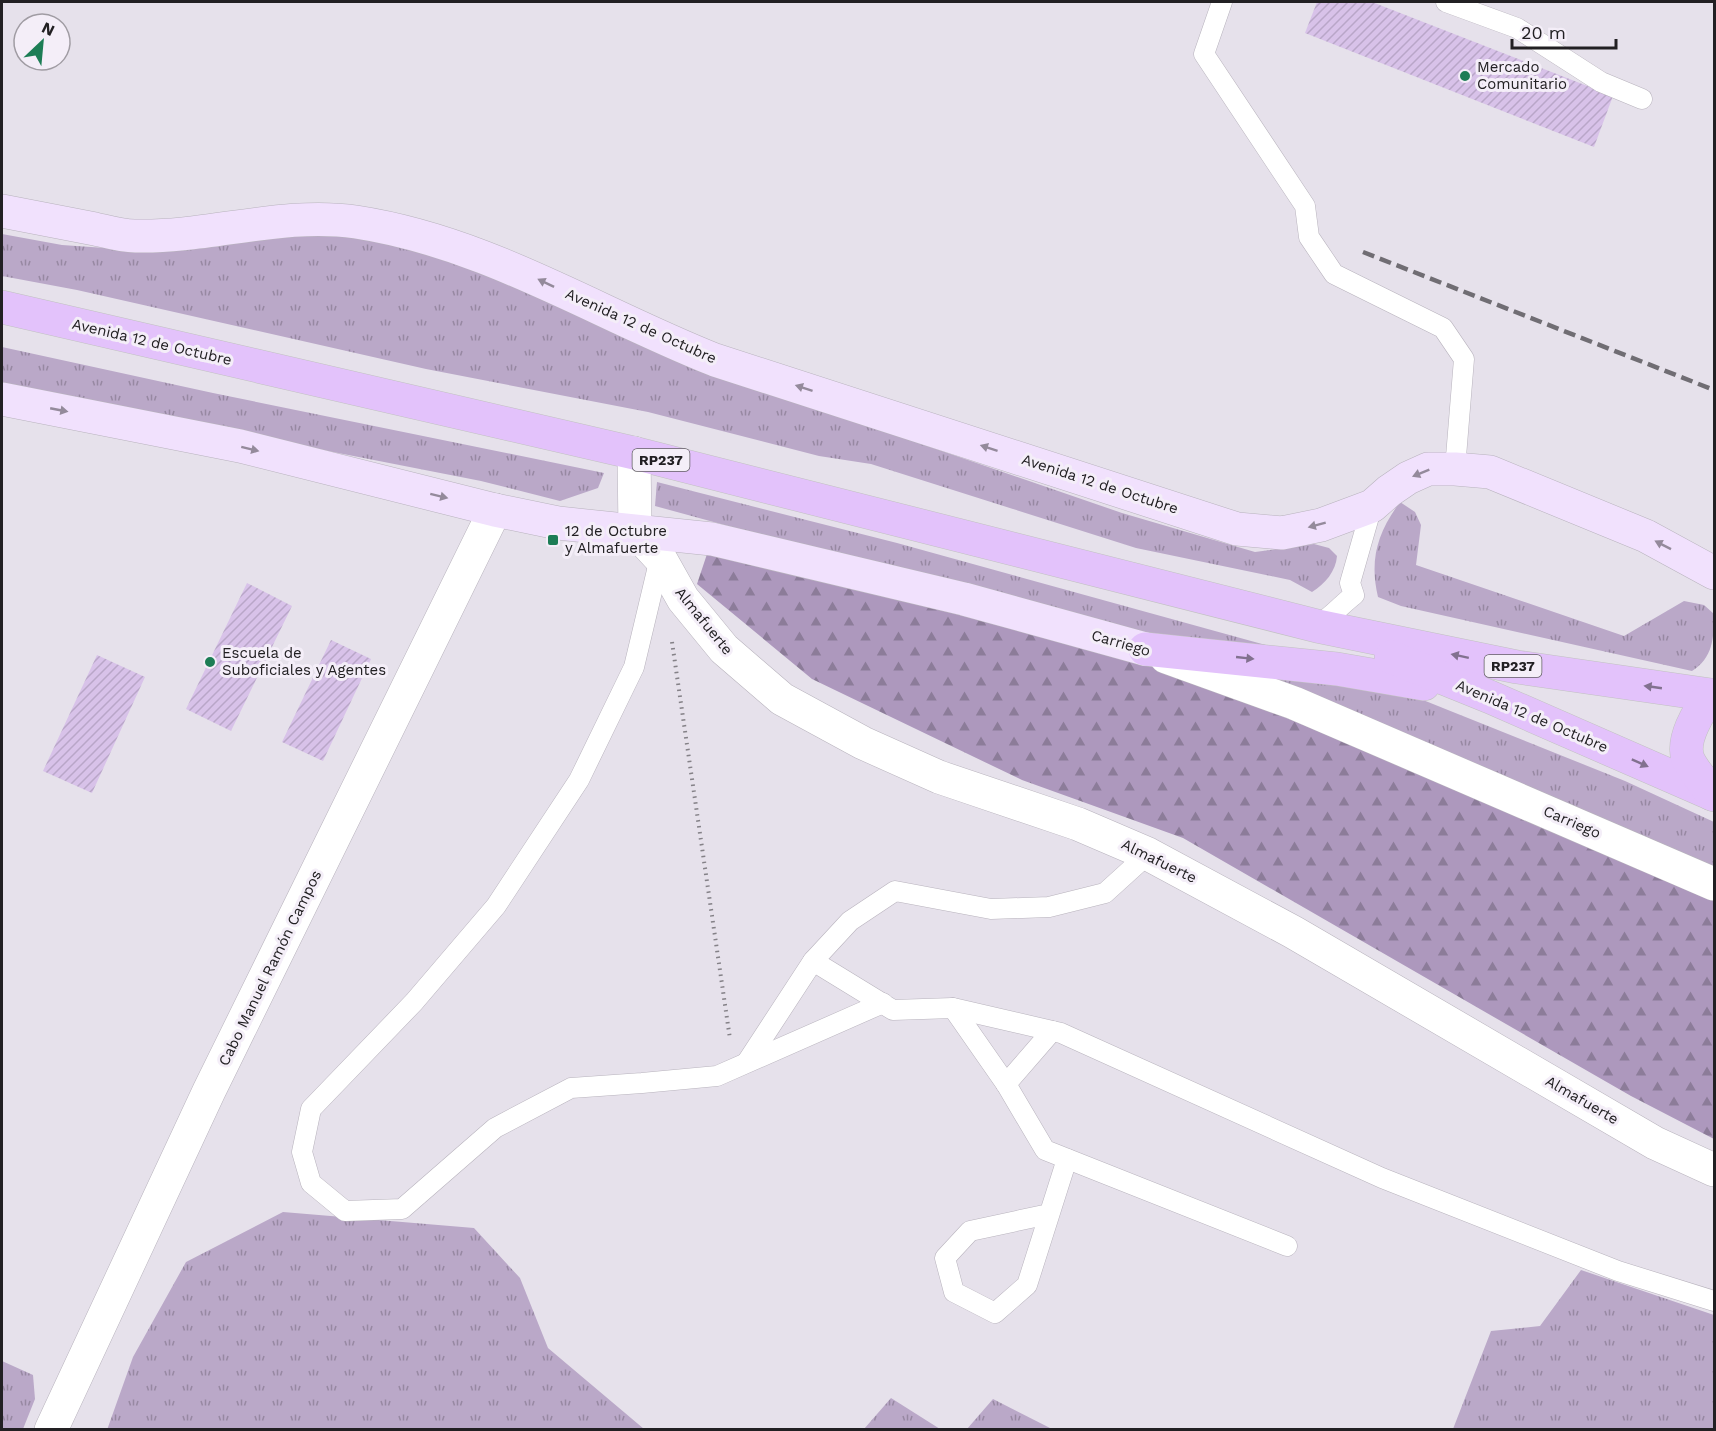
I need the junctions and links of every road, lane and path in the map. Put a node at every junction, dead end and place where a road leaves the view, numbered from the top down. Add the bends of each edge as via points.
1 (1222, 2) edge
2 (1452, 3) edge
3 (1642, 99) dead end
4 (2, 211) edge
5 (2, 307) edge
6 (2, 399) edge
7 (634, 453) junction
8 (1455, 469) junction
9 (1372, 506) junction
10 (495, 510) junction
11 (635, 531) junction
12 (660, 558) junction
13 (1714, 573) edge
14 (1317, 626) junction
15 (672, 641) dead end
16 (1145, 649) junction
17 (1712, 695) edge
18 (1490, 697) junction
19 (1713, 794) edge
20 (1148, 854) junction
21 (1714, 884) edge
22 (813, 961) junction
23 (883, 1003) junction
24 (953, 1008) junction
25 (1052, 1031) junction
26 (741, 1065) junction
27 (1006, 1084) junction
28 (1067, 1159) junction
29 (1714, 1170) edge
30 (1049, 1214) junction
31 (1287, 1246) dead end
32 (1714, 1301) edge
33 (51, 1430) edge

1 - 8 lane via 1204,54 1305,206 1309,237 1334,274 1443,328 1464,360
2 - 3 lane via 1517,28 1601,82
9 -> 4 street, Avenida 12 de Octubre via 1321,525 1282,533 1237,529 715,360 519,270 413,234 355,222 285,220 133,237
5 - 7 main road, Avenida 12 de Octubre / RP237
6 -> 10 street via 240,446
7 - 11 street
7 - 14 main road, Avenida 12 de Octubre / RP237
8 -> 9 street via 1428,469 1389,490
13 -> 8 street via 1646,536 1490,472
9 - 14 lane via 1350,583 1354,595
10 - 11 street, Carriego via 558,523
10 - 33 street, Cabo Manuel Ramón Campos via 209,1091
11 - 12 street, Almafuerte
11 - 16 street, Carriego via 712,539 964,599
12 - 20 street, Almafuerte via 683,599 724,650 782,699 862,743 939,777 1078,824
12 - 26 lane via 634,667 579,780 496,906 414,1002 311,1109 302,1152 311,1183 345,1211 402,1209 495,1128 571,1088 717,1076
17 -> 14 main road, Avenida 12 de Octubre / RP237 via 1517,667
14 - 18 main road, Avenida 12 de Octubre / RP237
15 - 26 path
16 -> 18 main road via 1337,669
16 - 21 street, Carriego via 1300,706
17 - 19 main road, Avenida 12 de Octubre / RP237 via 1697,714 1688,738 1688,758
18 -> 19 main road, Avenida 12 de Octubre / RP237
20 - 22 lane via 1105,893 1049,907 991,909 896,891 850,921
20 - 29 street, Almafuerte via 1293,932 1655,1143
22 - 23 lane
22 - 26 lane
23 - 24 lane via 894,1010
23 - 26 lane
24 - 25 lane
24 - 27 lane
25 - 27 lane
25 - 32 lane via 1382,1178 1618,1271
27 - 28 lane via 1045,1150
28 - 30 lane
28 - 31 lane
30 - 30 lane via 1027,1286 995,1313 954,1292 945,1258 970,1232

